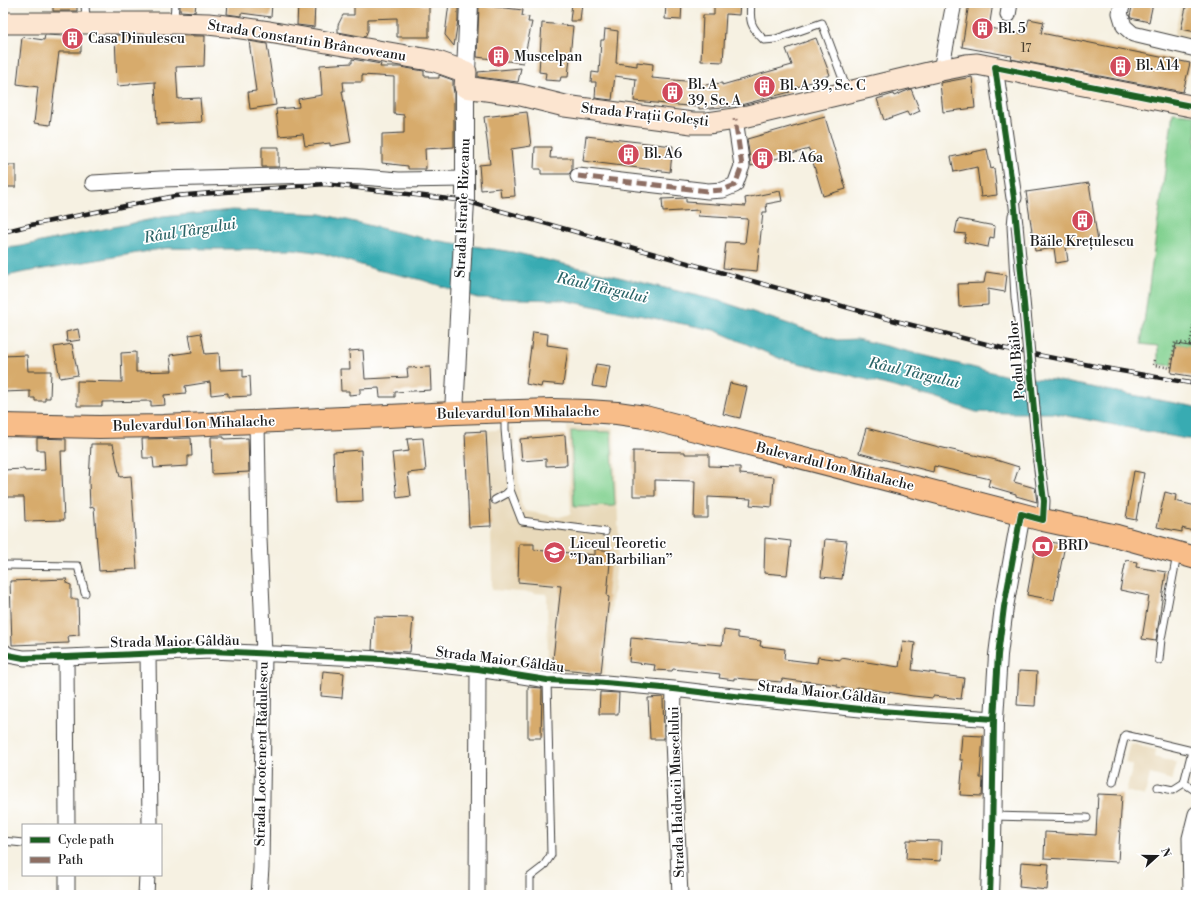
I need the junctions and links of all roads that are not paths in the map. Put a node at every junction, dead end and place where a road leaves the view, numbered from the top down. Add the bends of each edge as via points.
1 (469, 3) edge
2 (751, 3) edge
3 (954, 3) edge
4 (1123, 3) edge
5 (86, 13) edge
6 (175, 13) edge
7 (3, 23) edge
8 (1196, 49) edge
9 (995, 67) junction
10 (941, 70) junction
11 (465, 79) junction
12 (848, 92) junction
13 (1196, 106) edge
14 (735, 119) junction
15 (578, 176) dead end
16 (465, 179) junction
17 (93, 183) dead end
18 (1014, 198) junction
19 (1020, 336) dead end
20 (505, 411) junction
21 (454, 413) junction
22 (257, 422) junction
23 (3, 425) edge
24 (510, 490) junction
25 (496, 500) dead end
26 (1021, 514) junction
27 (1043, 520) junction
28 (605, 532) dead end
29 (1187, 555) edge
30 (3, 566) edge
31 (85, 593) dead end
32 (3, 651) edge
33 (148, 653) junction
34 (264, 653) junction
35 (66, 657) junction
36 (1159, 660) dead end
37 (478, 669) junction
38 (547, 680) junction
39 (674, 688) junction
40 (994, 719) junction
41 (1113, 782) dead end
42 (1184, 783) junction
43 (1158, 787) dead end
44 (1196, 791) edge
45 (1196, 814) edge
46 (993, 816) junction
47 (1087, 818) dead end
48 (67, 824) edge
49 (150, 824) edge
50 (3, 841) edge
51 (22, 843) edge
52 (1193, 867) edge
53 (67, 876) edge
54 (147, 876) edge
55 (66, 895) edge
56 (146, 895) edge
57 (259, 895) edge
58 (477, 895) edge
59 (530, 895) edge
60 (680, 895) edge
61 (990, 895) edge
62 (1191, 895) edge

1 - 11 street, Strada Istrate Rizeanu
2 - 12 lane via 752,23 764,40 770,41 822,23
3 - 10 street
4 - 8 street via 1120,13 1124,26 1133,34
5 - 6 main road, Strada Constantin Brâncoveanu
5 - 7 main road, Strada Constantin Brâncoveanu
6 - 11 main road, Strada Constantin Brâncoveanu via 235,27 435,61
9 - 10 main road via 978,64
9 - 13 main road
9 - 18 street
10 - 12 main road, Strada Frații Golești
11 - 14 main road, Strada Frații Golești via 565,106 692,123
11 - 16 street, Strada Istrate Rizeanu
12 - 14 main road, Strada Frații Golești
14 - 15 street via 742,166 735,185 724,190 708,191
16 - 17 street via 399,180 316,175
16 - 21 street, Strada Istrate Rizeanu
18 - 19 lane via 1011,226
18 - 27 street, Podul Băilor, bridge via 1044,501
20 - 21 highway, Bulevardul Ion Mihalache
20 - 24 lane
20 - 26 highway, Bulevardul Ion Mihalache via 588,411 645,417
21 - 22 highway, Bulevardul Ion Mihalache
22 - 23 highway, Bulevardul Ion Mihalache via 92,427
22 - 34 street, Strada Locotenent Rădulescu
24 - 25 lane
24 - 28 lane via 522,520
26 - 27 highway, Bulevardul Ion Mihalache
26 - 40 street via 1000,635
27 - 29 highway, Bulevardul Ion Mihalache
29 - 36 lane via 1161,639
30 - 31 lane via 78,566
32 - 35 street, Strada Maior Gâldău via 8,655 24,658
33 - 34 street, Strada Maior Gâldău
33 - 35 street, Strada Maior Gâldău
33 - 49 street
34 - 37 street, Strada Maior Gâldău
34 - 57 street, Strada Locotenent Rădulescu
35 - 48 street
37 - 38 street, Strada Maior Gâldău
37 - 58 street
38 - 39 street, Strada Maior Gâldău
38 - 59 lane via 551,855 543,867 530,877
39 - 40 street, Strada Maior Gâldău via 880,711
39 - 60 street, Strada Haiducii Muscelului via 673,742
40 - 46 street
41 - 42 lane via 1125,735 1192,751
42 - 43 lane via 1173,790
42 - 44 lane
45 - 52 street via 1190,838
46 - 47 lane
46 - 61 street
50 - 51 lane
52 - 62 street
53 - 55 street
54 - 56 street

